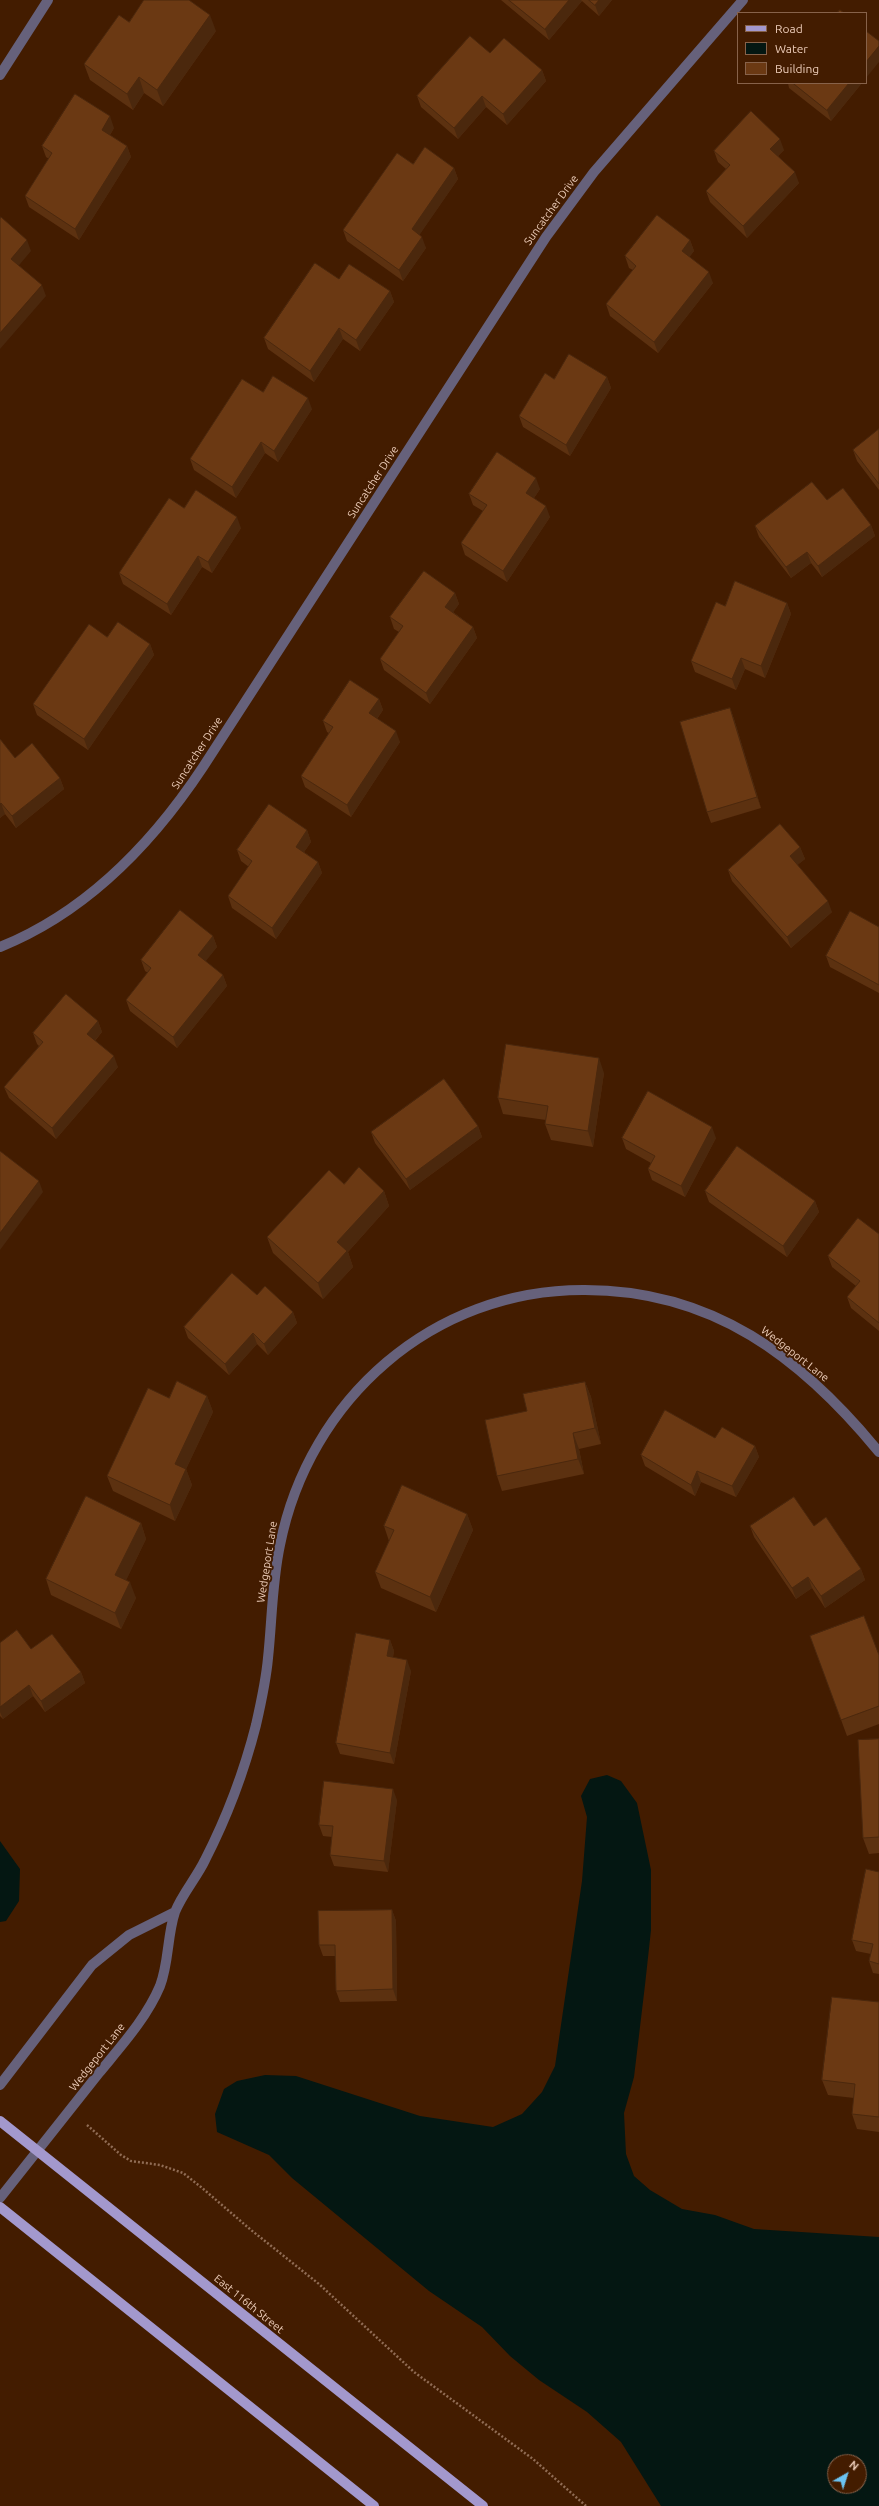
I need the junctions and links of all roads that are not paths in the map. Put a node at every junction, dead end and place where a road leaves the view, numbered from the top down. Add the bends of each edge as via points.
1 (48, 0) edge
2 (743, 0) edge
3 (0, 75) edge
4 (0, 947) edge
5 (879, 1452) edge
6 (175, 1912) junction
7 (0, 2085) edge
8 (0, 2121) edge
9 (38, 2151) junction
10 (0, 2198) edge
11 (0, 2207) edge
12 (374, 2506) edge
13 (483, 2506) edge

1 - 3 street
2 - 4 street, Suncatcher Drive via 594,172 546,237 168,817 121,868 81,903 40,928
5 - 6 street, Wedgeport Lane via 854,1421 825,1392 767,1345 692,1306 652,1295 606,1290 540,1293 477,1309 422,1337 370,1376 341,1408 305,1465 286,1518 279,1548 268,1660 249,1751 226,1818 204,1863
6 - 7 street via 129,1935 92,1965
6 - 9 street, Wedgeport Lane via 160,1986 139,2024
8 - 9 main road, East 116th Street
9 - 10 street, Wedgeport Lane
9 - 13 main road, East 116th Street
11 - 12 main road

